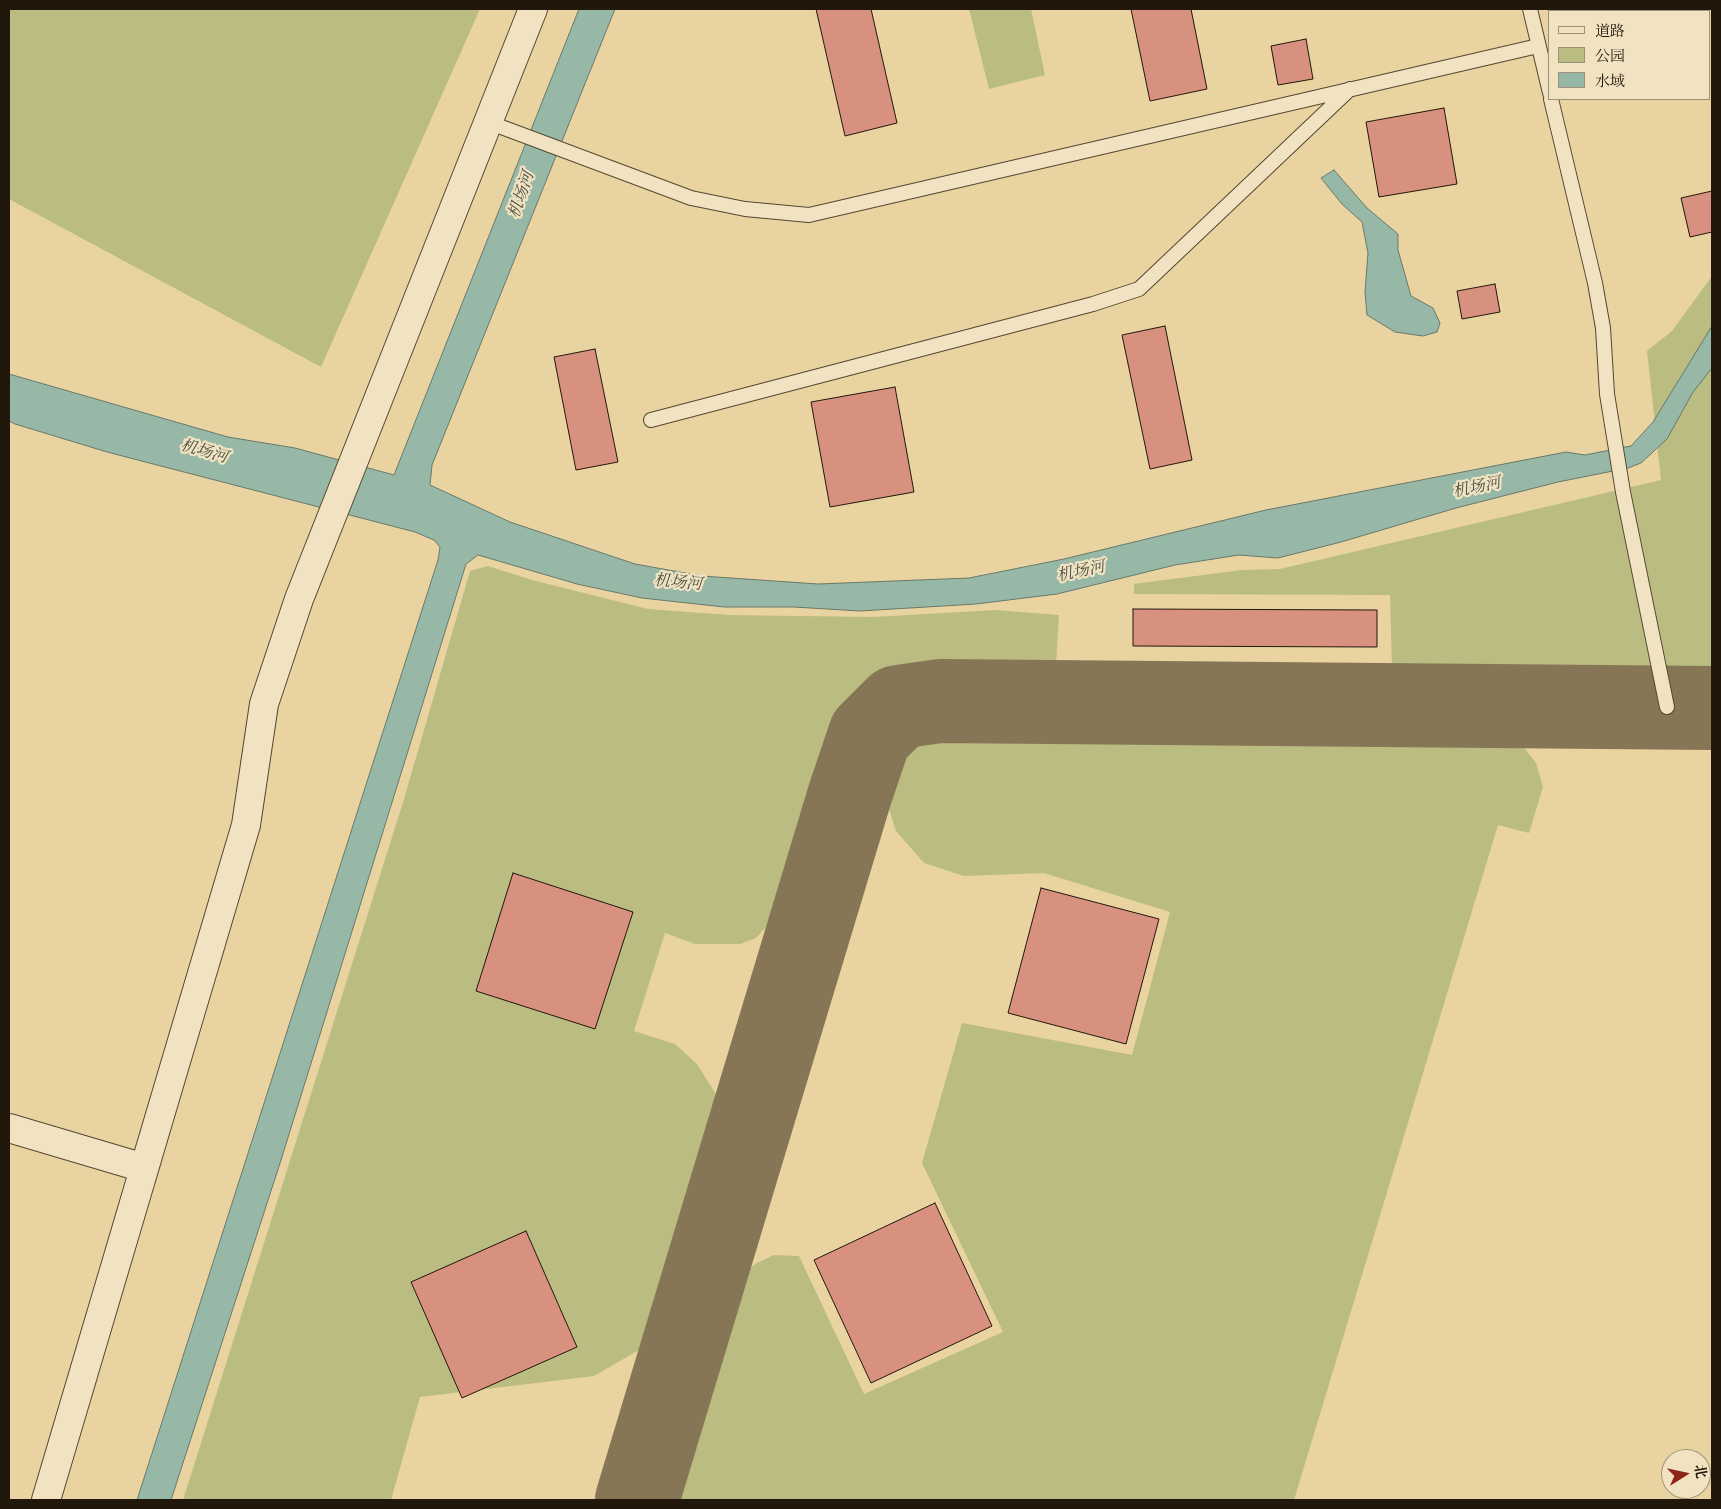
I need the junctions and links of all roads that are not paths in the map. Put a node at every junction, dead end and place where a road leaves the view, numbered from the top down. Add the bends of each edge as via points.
1 (533, 9) edge
2 (1530, 9) edge
3 (1538, 46) junction
4 (1548, 85) edge
5 (1350, 89) junction
6 (1551, 100) edge
7 (488, 122) junction
8 (651, 420) dead end
9 (1666, 707) dead end
10 (9, 1128) edge
11 (144, 1168) junction
12 (46, 1500) edge

1 - 7 street
2 - 3 lane
3 - 4 lane
3 - 5 lane
5 - 7 lane via 809,215 745,209 691,198
5 - 8 lane via 1139,289 1093,304
6 - 9 lane via 1595,283 1603,328 1607,394 1623,492
7 - 11 street via 299,599 264,704 246,825
10 - 11 street
11 - 12 street

